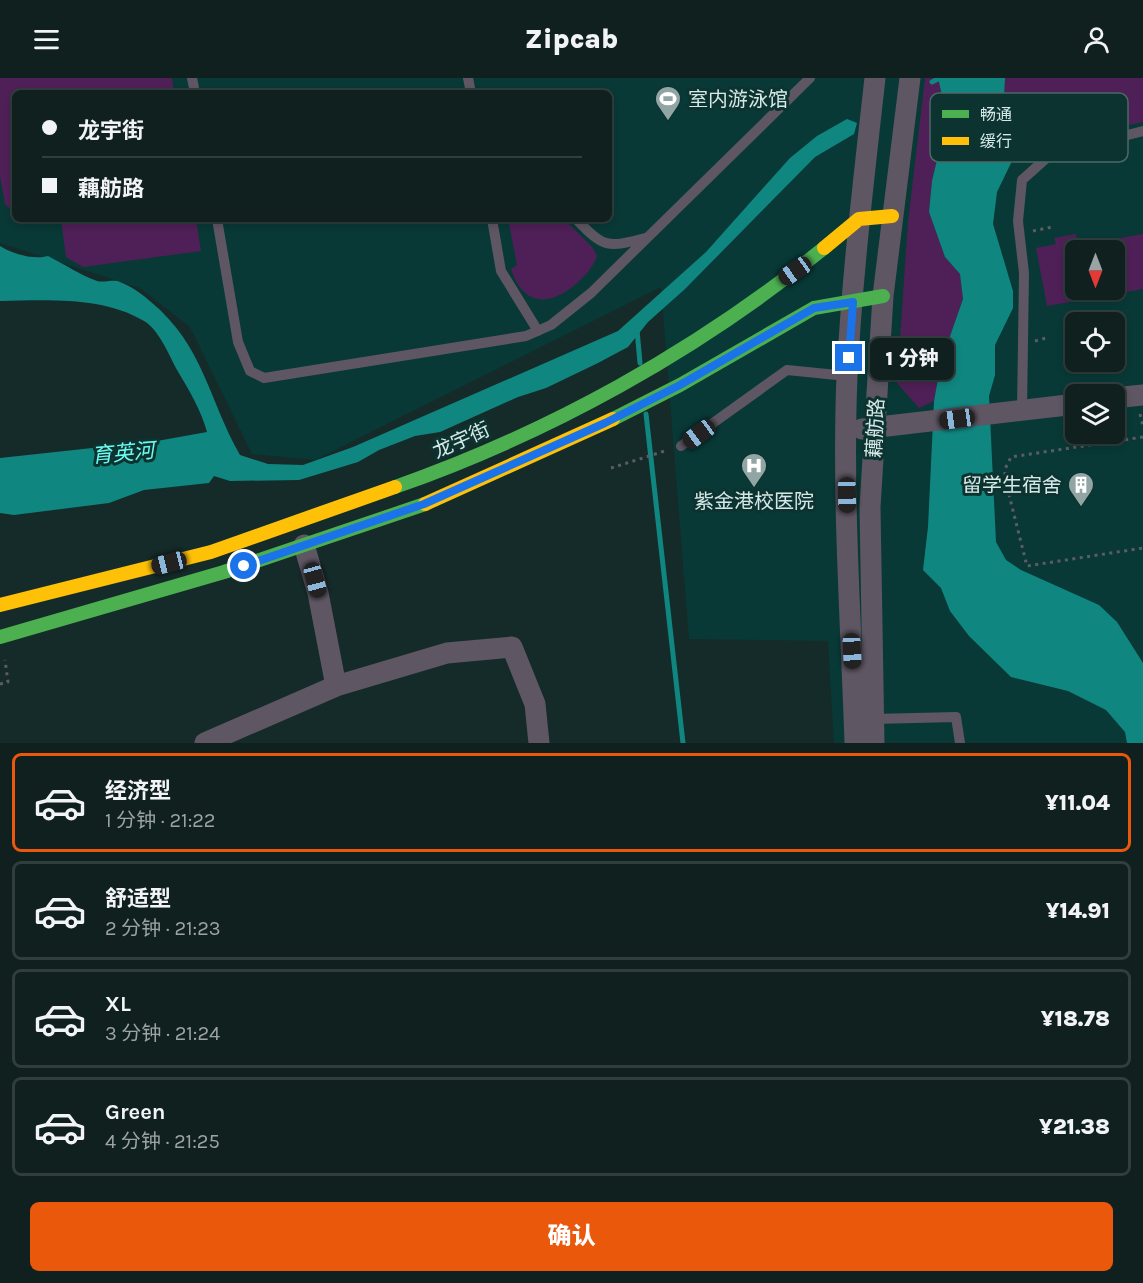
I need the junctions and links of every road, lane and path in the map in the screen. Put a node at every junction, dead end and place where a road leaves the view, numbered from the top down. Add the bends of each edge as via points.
1 (810, 78) edge
2 (875, 78) edge
3 (910, 78) edge
4 (1143, 131) edge
5 (1128, 135) edge
6 (1042, 162) edge
7 (892, 216) junction
8 (859, 219) junction
9 (218, 222) edge
10 (493, 222) edge
11 (579, 222) edge
12 (1052, 227) dead end
13 (1019, 234) junction
14 (645, 238) junction
15 (883, 296) junction
16 (853, 302) junction
17 (538, 331) junction
18 (847, 376) junction
19 (1125, 400) edge
20 (1141, 402) edge
21 (1065, 405) edge
22 (1022, 410) junction
23 (1143, 426) edge
24 (874, 429) junction
25 (846, 430) junction
26 (1143, 437) edge
27 (681, 446) joint
28 (611, 468) dead end
29 (304, 545) junction
30 (1143, 548) edge
31 (0, 605) edge
32 (0, 637) edge
33 (336, 686) junction
34 (873, 719) junction
35 (205, 743) edge
36 (539, 743) edge
37 (855, 743) edge
38 (874, 743) edge
39 (960, 743) edge

1 - 14 lane
2 - 8 street, 藕舫路
3 - 7 street, 藕舫路
4 - 5 lane
6 - 13 lane via 1022,180
7 - 8 street
7 - 15 street, 藕舫路
8 - 16 street, 藕舫路
8 - 31 street, 龙宇街 via 795,271 670,355 594,400 452,467 211,552
9 - 17 lane via 238,342 250,371 264,378 515,339
10 - 17 lane via 501,271
11 - 14 lane via 598,242 619,245
12 - 13 path
13 - 22 lane via 1024,273
14 - 17 lane via 591,293
15 - 16 street
15 - 24 street, 藕舫路
16 - 18 street, 藕舫路
16 - 29 street via 814,308 605,423 424,504
18 - 25 street, 藕舫路
18 - 27 lane via 787,370
19 - 20 street
20 - 23 path
21 - 22 street
22 - 24 street
24 - 25 street
24 - 34 street, 藕舫路 via 870,507
25 - 37 street, 藕舫路
26 - 30 path via 1011,457 1005,469 1027,566
27 - 28 path
29 - 32 street
29 - 33 street via 318,593
33 - 35 street
33 - 36 street via 447,653 512,647 535,704
34 - 38 street, 藕舫路
34 - 39 lane via 956,717

